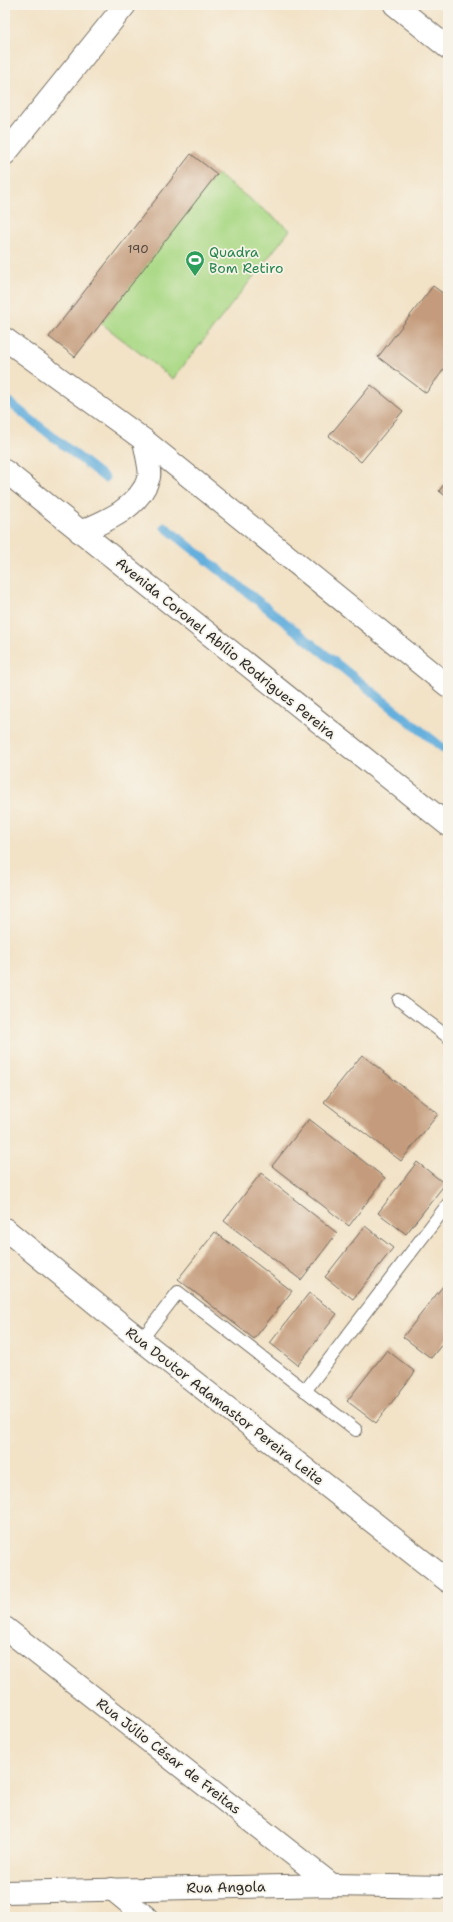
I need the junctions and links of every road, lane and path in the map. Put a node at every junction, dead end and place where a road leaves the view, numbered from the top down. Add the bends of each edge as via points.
1 (125, 5) edge
2 (396, 5) edge
3 (448, 48) edge
4 (5, 154) edge
5 (5, 339) edge
6 (144, 440) junction
7 (5, 472) edge
8 (80, 532) junction
9 (448, 686) edge
10 (448, 825) edge
11 (400, 1000) dead end
12 (448, 1037) edge
13 (448, 1204) edge
14 (5, 1229) edge
15 (142, 1339) junction
16 (305, 1391) junction
17 (356, 1430) dead end
18 (448, 1581) edge
19 (5, 1628) edge
20 (332, 1885) junction
21 (448, 1887) edge
22 (112, 1889) junction
23 (5, 1892) edge
24 (146, 1917) edge

1 - 4 street
2 - 3 street
5 - 6 street
6 - 8 street via 149,476 137,499 109,521
6 - 9 street
7 - 8 street, Avenida Coronel Abílio Rodrigues Pereira
8 - 10 street, Avenida Coronel Abílio Rodrigues Pereira
11 - 12 lane
13 - 16 lane
14 - 15 street, Rua Doutor Adamastor Pereira Leite via 115,1320
15 - 16 lane via 178,1292
15 - 18 street, Rua Doutor Adamastor Pereira Leite
16 - 17 lane
19 - 20 street, Rua Júlio César de Freitas
20 - 21 street, Rua Angola
20 - 22 street, Rua Angola
22 - 23 street, Rua Angola
22 - 24 street

